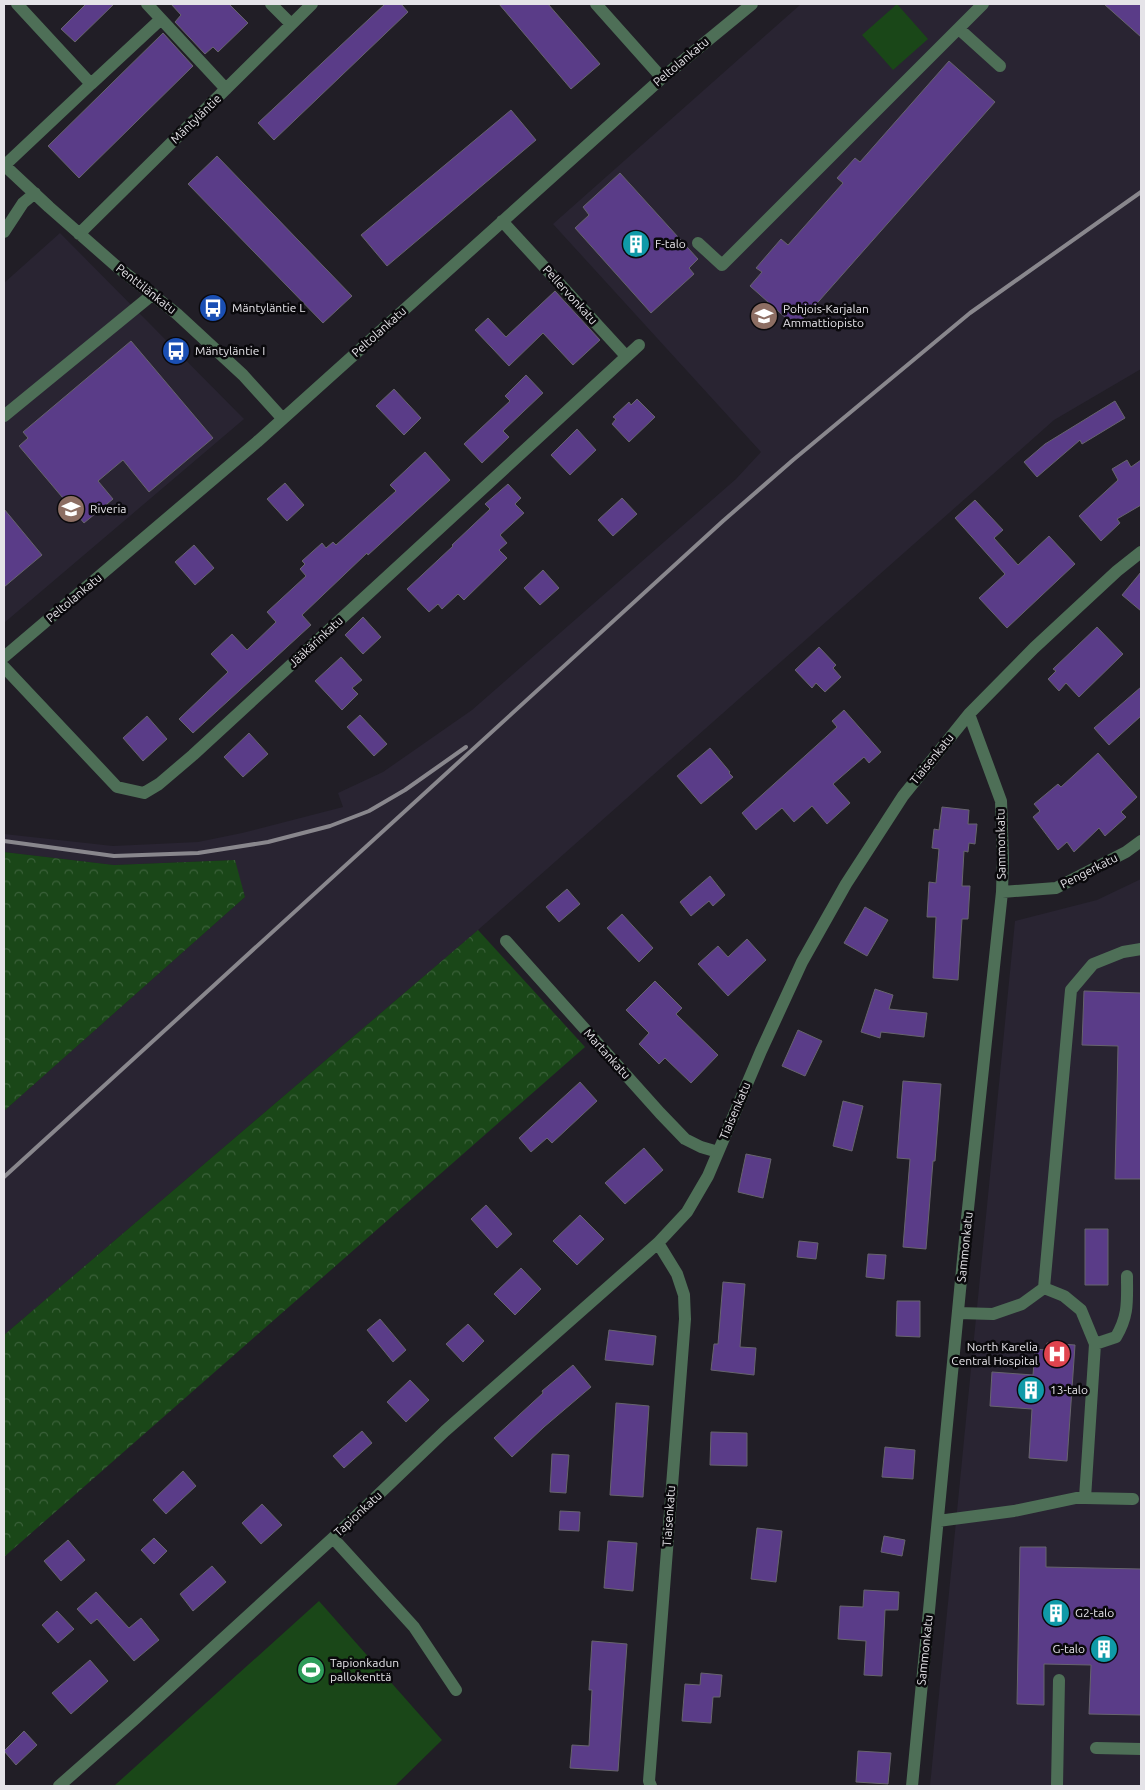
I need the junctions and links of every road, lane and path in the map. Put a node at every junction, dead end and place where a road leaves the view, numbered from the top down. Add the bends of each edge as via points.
1 (17, 4) edge
2 (147, 4) edge
3 (271, 4) edge
4 (312, 4) edge
5 (596, 4) edge
6 (752, 4) edge
7 (983, 4) edge
8 (161, 18) junction
9 (291, 24) junction
10 (959, 29) junction
11 (1000, 66) dead end
12 (662, 78) junction
13 (91, 84) junction
14 (226, 89) junction
15 (4, 165) edge
16 (35, 193) junction
17 (502, 221) junction
18 (4, 232) edge
19 (79, 234) junction
20 (698, 244) dead end
21 (153, 294) junction
22 (639, 345) dead end
23 (626, 356) junction
24 (4, 416) edge
25 (282, 418) junction
26 (1141, 552) edge
27 (4, 657) edge
28 (4, 667) edge
29 (969, 714) junction
30 (1141, 841) edge
31 (1002, 892) junction
32 (506, 941) dead end
33 (1141, 949) edge
34 (718, 1152) junction
35 (658, 1243) junction
36 (1127, 1276) dead end
37 (1044, 1288) junction
38 (958, 1313) junction
39 (1095, 1344) junction
40 (1085, 1498) junction
41 (1133, 1499) dead end
42 (938, 1521) junction
43 (332, 1538) junction
44 (1059, 1680) dead end
45 (456, 1690) dead end
46 (1096, 1748) dead end
47 (1141, 1749) edge
48 (650, 1784) edge
49 (58, 1786) edge
50 (912, 1786) edge
51 (1057, 1786) edge

1 - 13 street
2 - 8 street
3 - 9 street
4 - 9 street, Mäntyläntie
5 - 12 street
6 - 12 street, Peltolankatu
7 - 10 street
8 - 13 street
8 - 14 street
9 - 14 street, Mäntyläntie
10 - 11 street
10 - 20 street via 722,265
12 - 17 street, Peltolankatu
13 - 15 street
14 - 19 street, Mäntyläntie
15 - 16 street, Penttilänkatu
16 - 18 street via 23,203
16 - 19 street, Penttilänkatu
17 - 23 street, Pellervonkatu
17 - 25 street, Peltolankatu
19 - 21 street, Penttilänkatu
21 - 24 street
21 - 25 street, Penttilänkatu via 242,375
22 - 23 street
23 - 28 street, Jääkärinkatu via 193,755 144,793 117,787
25 - 27 street, Peltolankatu
26 - 29 street, Tiaisenkatu via 1034,648
29 - 31 street, Sammonkatu via 1001,801
29 - 34 street, Tiaisenkatu via 903,796 846,884 802,962
30 - 31 street, Pengerkatu via 1056,888
31 - 38 street, Sammonkatu
32 - 34 street, Martankatu via 685,1139
33 - 37 street via 1123,952 1093,964 1070,990
34 - 35 street, Tiaisenkatu via 687,1212
35 - 43 street, Tapionkatu via 445,1431
35 - 48 street, Tiaisenkatu via 677,1274 684,1295 685,1319
36 - 39 street via 1124,1324 1116,1337
37 - 38 street via 1022,1304 993,1314
37 - 39 street via 1064,1296 1081,1310
38 - 42 street, Sammonkatu
39 - 40 street
40 - 41 street
40 - 42 street
42 - 50 street, Sammonkatu
43 - 45 street via 414,1627
43 - 49 street, Tapionkatu
44 - 51 street
46 - 47 street

